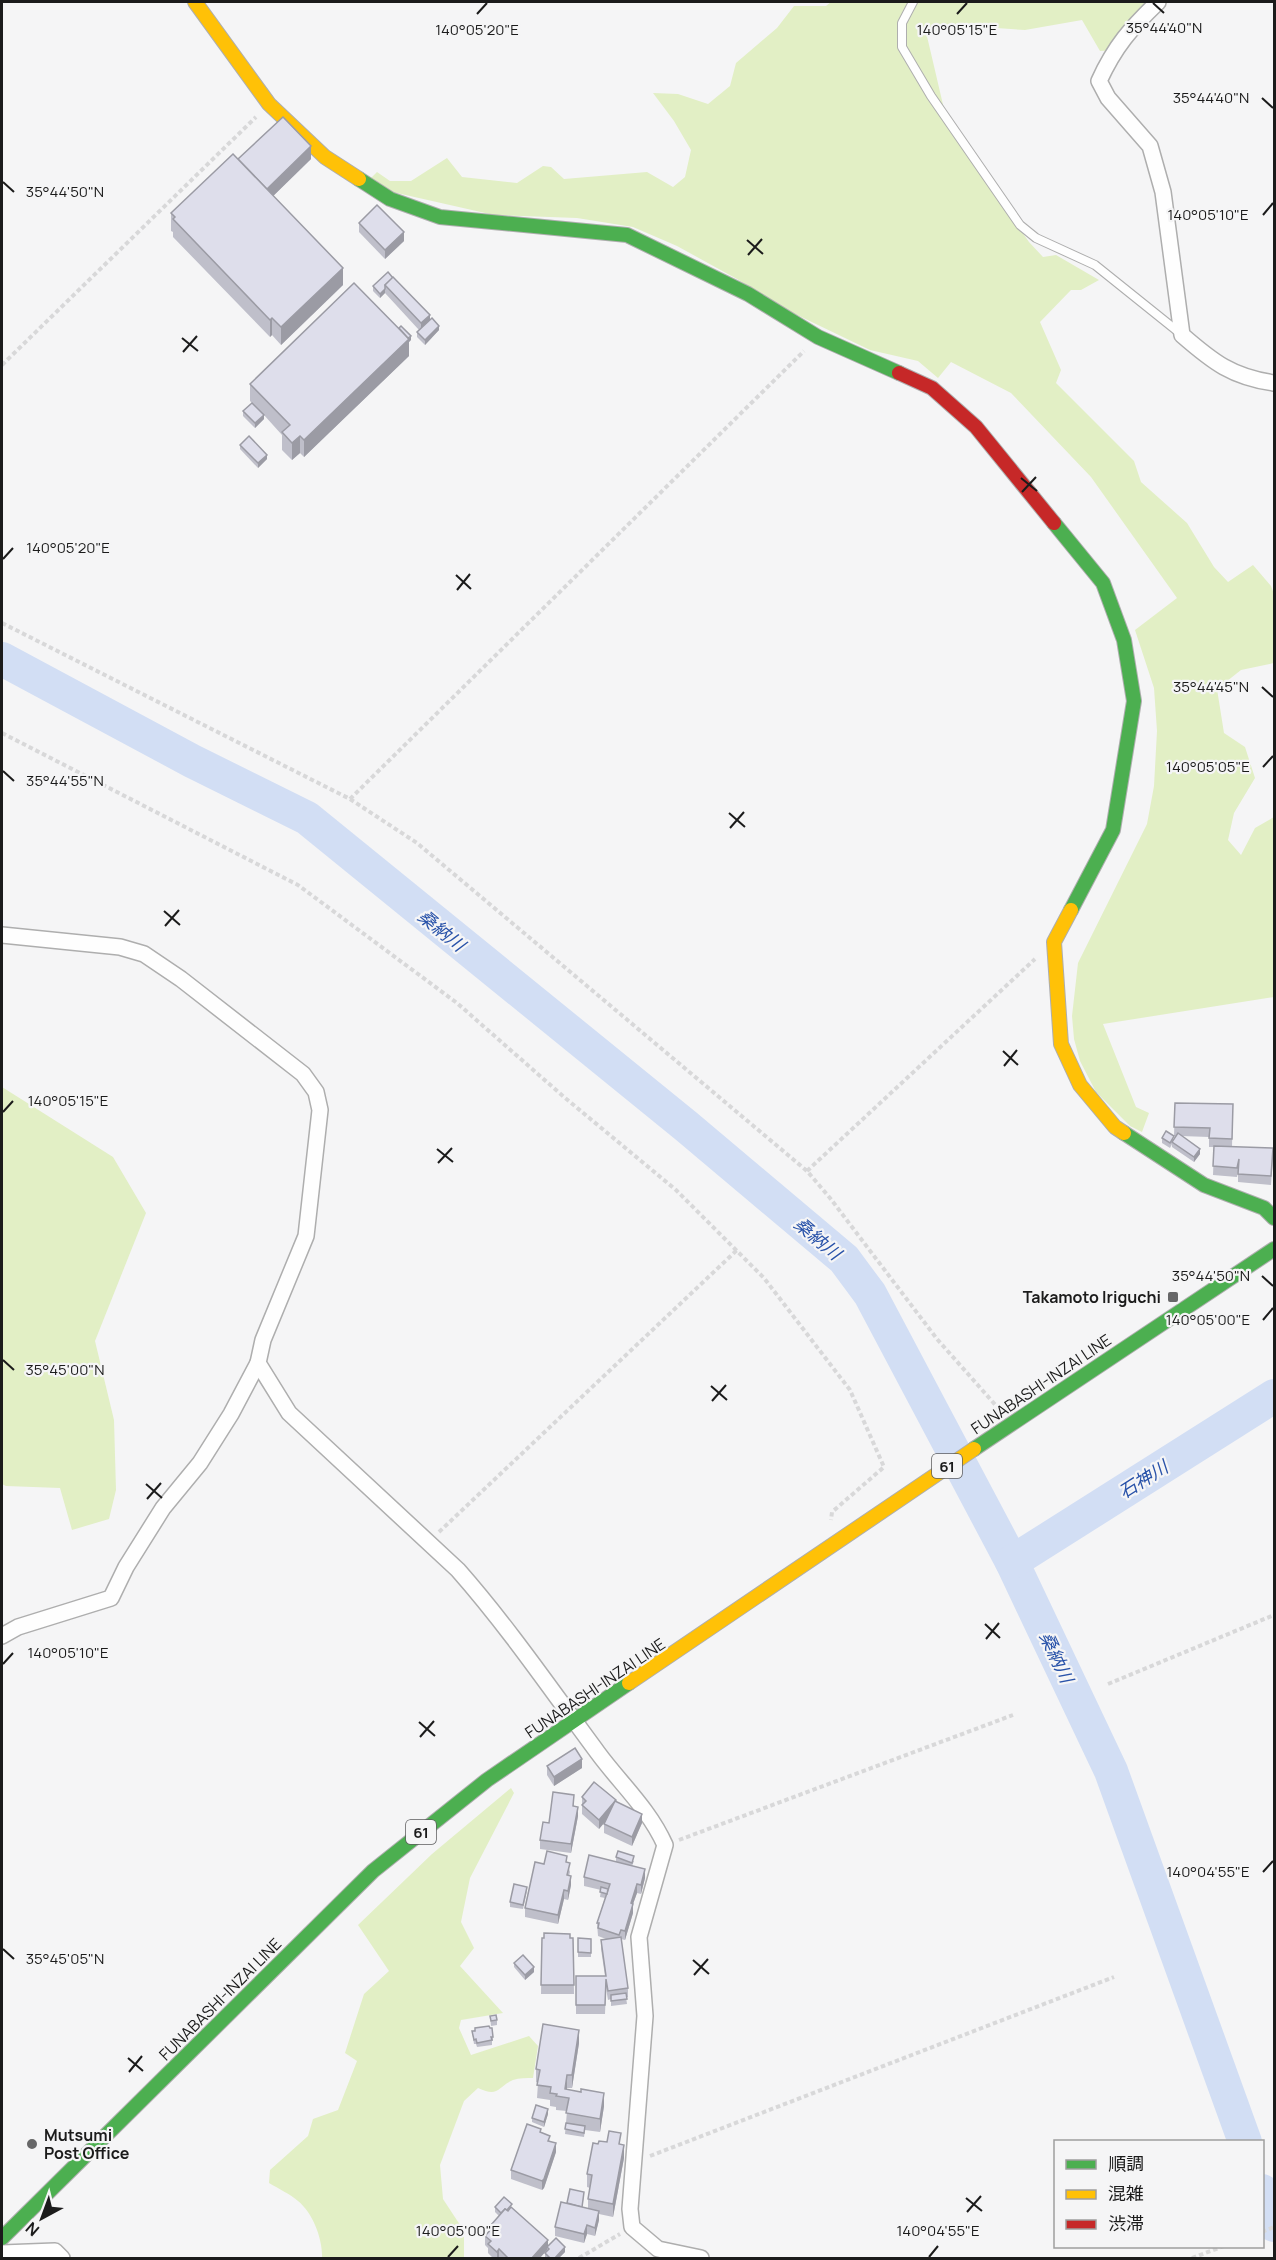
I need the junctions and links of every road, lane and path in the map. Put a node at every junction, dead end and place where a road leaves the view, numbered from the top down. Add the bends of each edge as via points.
1 (195, 2) edge
2 (913, 2) edge
3 (1158, 2) edge
4 (269, 104) junction
5 (1182, 334) junction
6 (818, 337) junction
7 (2, 365) edge
8 (1275, 383) edge
9 (2, 623) edge
10 (2, 733) edge
11 (350, 800) junction
12 (2, 935) edge
13 (1054, 942) junction
14 (807, 1171) junction
15 (1275, 1218) edge
16 (1275, 1249) edge
17 (737, 1250) junction
18 (258, 1364) junction
19 (1012, 1423) junction
20 (427, 1543) junction
21 (830, 1548) junction
22 (1275, 1615) edge
23 (2, 1636) edge
24 (1108, 1684) dead end
25 (1012, 1715) dead end
26 (576, 1721) junction
27 (665, 1845) junction
28 (1113, 1977) dead end
29 (632, 2163) junction
30 (632, 2227) junction
31 (2, 2238) edge
32 (1221, 2248) edge
33 (2, 2253) edge
34 (62, 2259) edge
35 (579, 2259) edge
36 (701, 2259) edge
37 (1192, 2259) edge

1 - 4 street
2 - 5 lane via 902,23 902,47 1020,225 1036,238 1095,265
3 - 5 street via 1131,28 1111,55 1099,81 1108,98 1150,146 1163,192
4 - 6 street via 325,157 390,199 440,217 627,235 748,294
4 - 7 path
5 - 8 street via 1229,371
6 - 11 path
6 - 13 street via 932,388 976,427 1103,583 1124,640 1134,701 1113,830
9 - 11 path
10 - 17 path via 298,885 457,1003 676,1190
11 - 14 path via 417,843
12 - 18 street via 120,947 144,954 259,1038 303,1074 316,1092 320,1110 306,1236 263,1340
13 - 14 path
13 - 15 street via 1061,1044 1080,1085 1115,1127 1204,1185 1264,1208
14 - 19 path via 937,1339
16 - 19 street, FUNABASHI-INZAI LINE / 61
17 - 20 path
17 - 21 path via 764,1278 850,1390 884,1467 832,1512
18 - 20 street via 289,1413
18 - 23 street via 200,1463 163,1508 111,1598 18,1627
19 - 21 street, FUNABASHI-INZAI LINE / 61
20 - 26 street via 479,1594
21 - 26 street, FUNABASHI-INZAI LINE / 61
22 - 24 path
25 - 27 path
26 - 27 street via 656,1824
26 - 31 street, FUNABASHI-INZAI LINE / 61 via 487,1780 373,1871
27 - 29 street via 639,1937 645,2016
28 - 29 path
29 - 30 street
30 - 35 path
30 - 36 street via 658,2249
32 - 37 path
33 - 34 street via 55,2251

